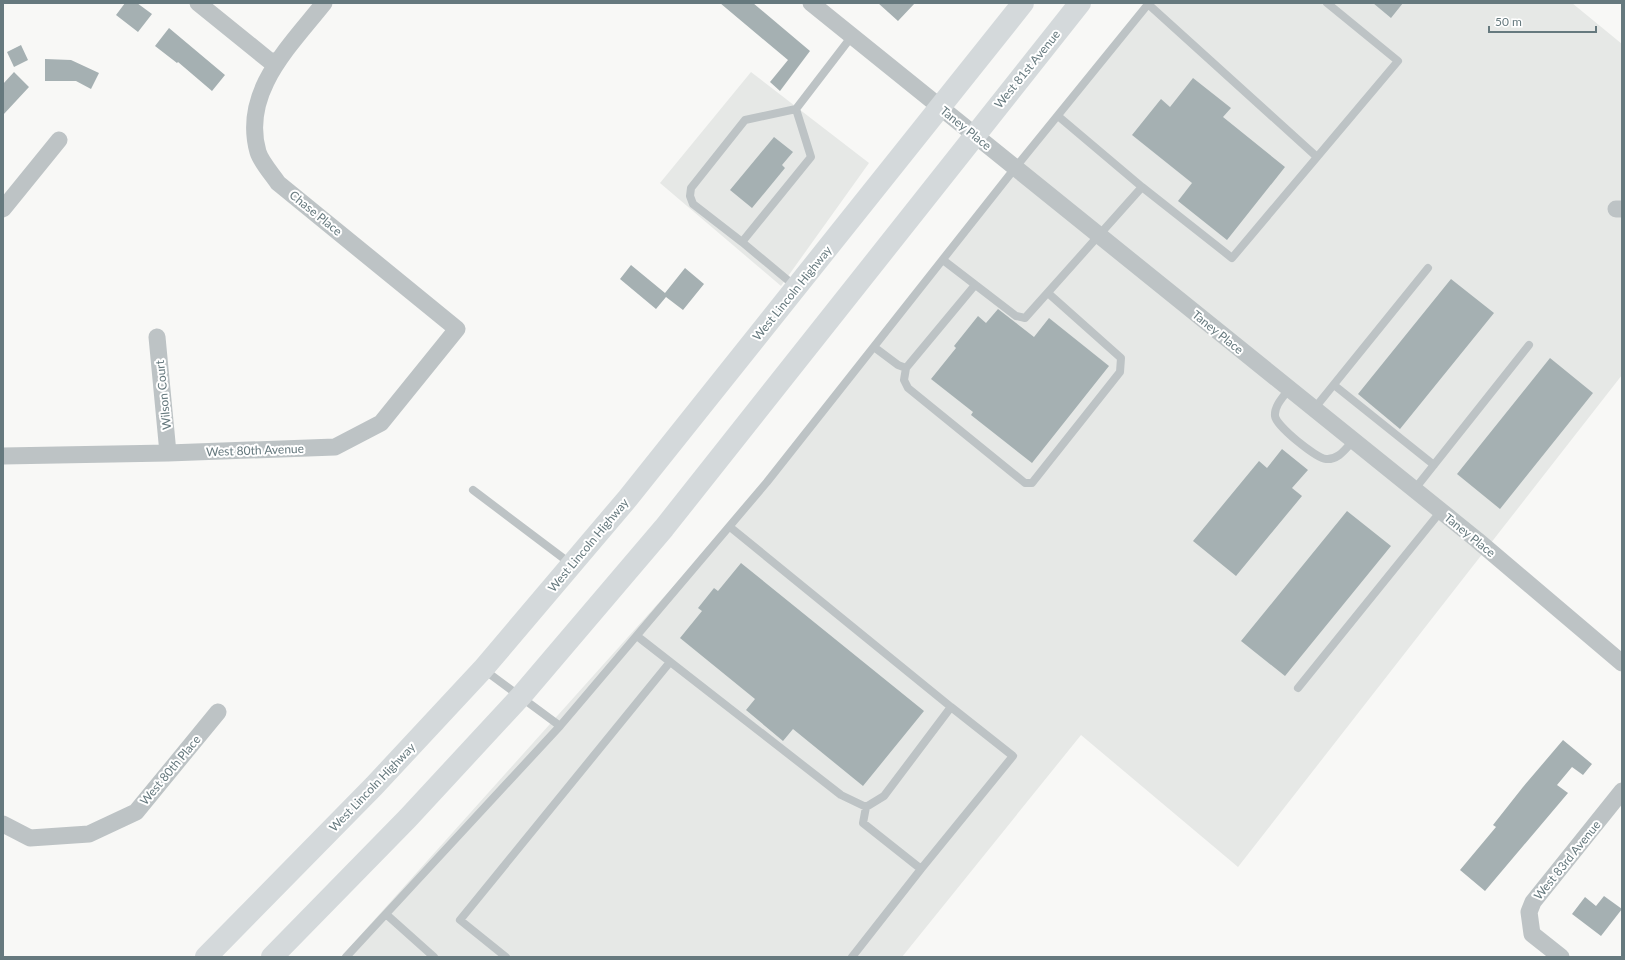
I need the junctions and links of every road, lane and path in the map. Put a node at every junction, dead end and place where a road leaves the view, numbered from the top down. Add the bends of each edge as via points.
1 (198, 3) edge
2 (324, 3) edge
3 (812, 3) edge
4 (1023, 3) edge
5 (1080, 3) edge
6 (1149, 3) edge
7 (1326, 3) edge
8 (852, 36) junction
9 (278, 60) junction
10 (941, 108) junction
11 (796, 109) junction
12 (1058, 116) junction
13 (974, 135) junction
14 (59, 140) dead end
15 (1317, 157) junction
16 (1015, 168) junction
17 (1142, 186) junction
18 (3, 209) edge
19 (1099, 236) junction
20 (742, 242) junction
21 (943, 260) junction
22 (1428, 268) dead end
23 (975, 284) junction
24 (797, 288) junction
25 (1048, 293) junction
26 (457, 329) joint
27 (157, 337) dead end
28 (1529, 345) dead end
29 (874, 347) junction
30 (906, 368) junction
31 (1334, 385) junction
32 (1288, 389) junction
33 (1314, 409) junction
34 (1353, 440) junction
35 (168, 453) junction
36 (3, 456) edge
37 (1434, 465) junction
38 (473, 490) dead end
39 (1414, 490) junction
40 (1441, 511) junction
41 (730, 527) junction
42 (571, 564) junction
43 (637, 636) junction
44 (670, 662) junction
45 (1622, 662) edge
46 (483, 669) junction
47 (1298, 688) dead end
48 (521, 696) junction
49 (951, 707) junction
50 (218, 712) dead end
51 (560, 726) junction
52 (1622, 791) edge
53 (866, 807) junction
54 (3, 824) edge
55 (921, 869) junction
56 (387, 915) junction
57 (206, 957) edge
58 (272, 957) edge
59 (346, 957) edge
60 (434, 957) edge
61 (506, 957) edge
62 (852, 957) edge
63 (1561, 957) edge

1 - 9 street via 271,62
2 - 9 street, Chase Place
3 - 8 street, Taney Place
4 - 10 main road
5 - 13 main road, West 81st Avenue
6 - 12 lane
6 - 15 lane
7 - 15 lane via 1398,61
8 - 10 street, Taney Place
8 - 11 lane
9 - 26 street, Chase Place via 262,89 254,119 258,153 278,183
10 - 13 street, Taney Place
10 - 24 main road, West Lincoln Highway
11 - 20 lane via 811,157
11 - 20 lane via 745,120 691,188 693,204
12 - 16 lane
12 - 17 lane
13 - 16 street, Taney Place
13 - 48 main road via 664,528
14 - 18 street
15 - 17 lane via 1232,258
16 - 19 street, Taney Place
16 - 21 lane
17 - 19 lane
19 - 25 lane
19 - 32 street, Taney Place
20 - 24 lane
21 - 23 lane
21 - 29 lane
22 - 31 lane
23 - 25 lane via 1016,316 1025,318
23 - 30 lane
24 - 42 main road, West Lincoln Highway via 628,498
25 - 30 lane via 1121,358 1120,372 1032,484 1024,483 908,388 904,380
26 - 35 street, West 80th Avenue via 381,423 335,447
27 - 35 street, Wilson Court
28 - 37 lane
29 - 30 lane
29 - 41 lane
31 - 33 lane
31 - 37 lane
32 - 33 street, Taney Place
32 - 34 lane via 1276,409 1275,418 1279,425 1316,455 1326,459 1338,457
33 - 34 street, Taney Place
34 - 39 street, Taney Place
35 - 36 street, West 80th Avenue
37 - 39 lane
38 - 42 lane
39 - 40 street, Taney Place
40 - 45 street, Taney Place
40 - 47 lane
41 - 43 lane
41 - 49 lane
42 - 46 main road, West Lincoln Highway
43 - 44 lane
43 - 51 lane
44 - 53 lane via 841,795
44 - 61 lane via 460,920
46 - 48 lane
46 - 57 main road, West Lincoln Highway via 374,786
48 - 51 lane
48 - 58 main road via 408,818
49 - 53 lane via 884,796
49 - 55 lane via 1013,756
50 - 54 street, West 80th Place via 136,812 89,834 30,838
51 - 56 lane
52 - 63 street, West 83rd Avenue via 1533,902 1529,912 1532,934
53 - 55 lane via 863,823
55 - 62 lane
56 - 59 lane
56 - 60 lane

